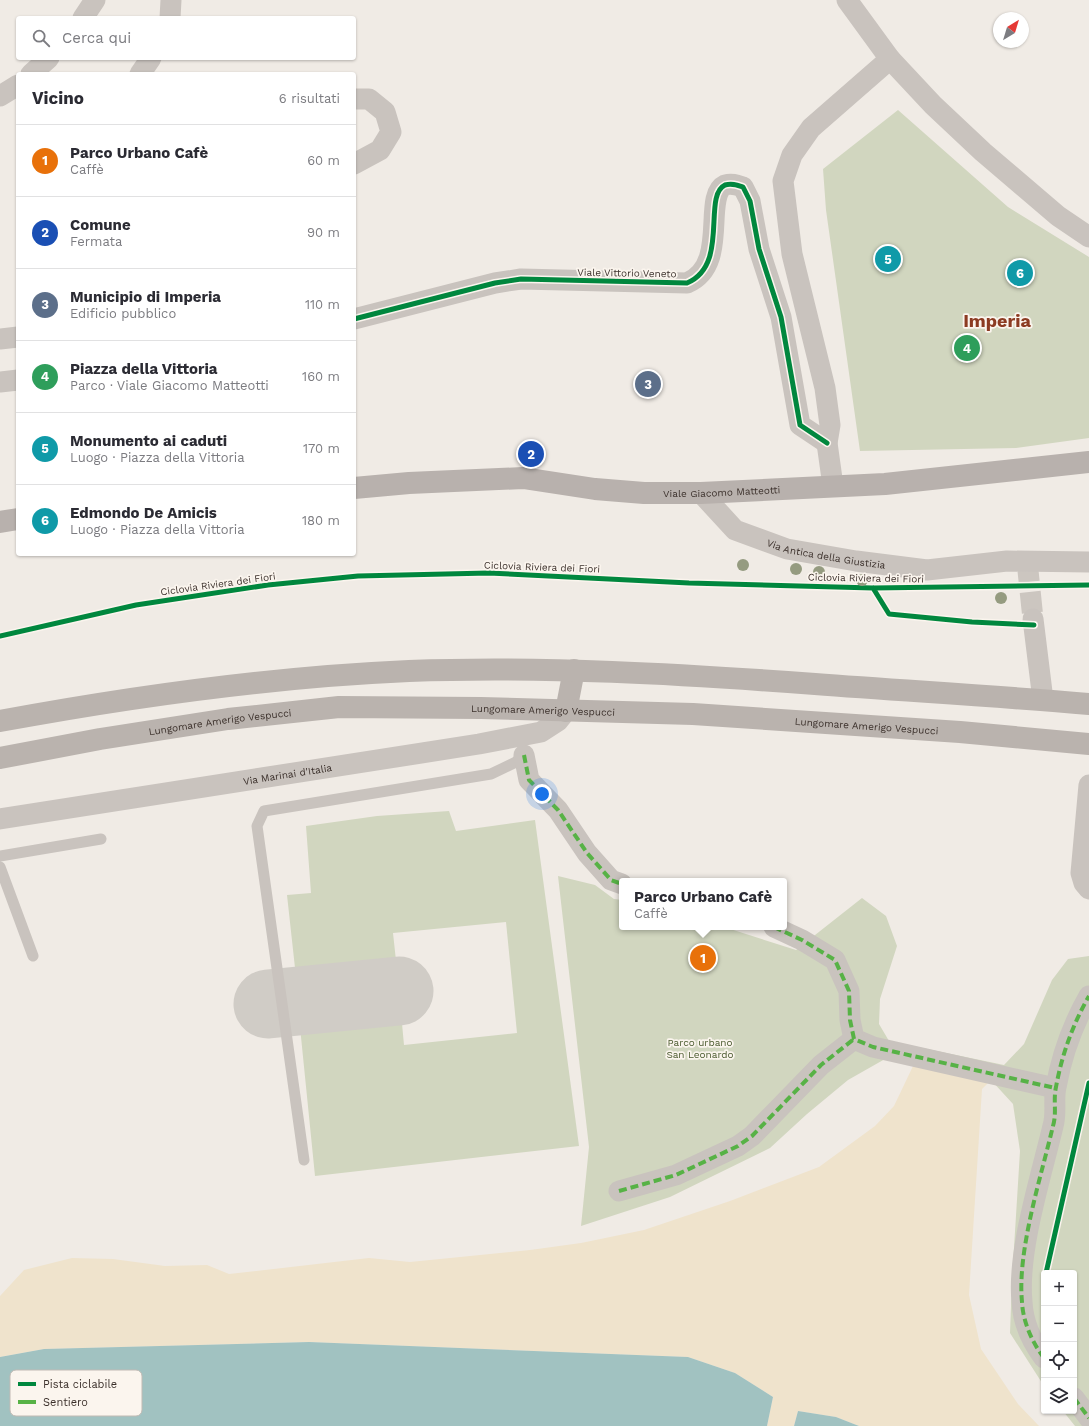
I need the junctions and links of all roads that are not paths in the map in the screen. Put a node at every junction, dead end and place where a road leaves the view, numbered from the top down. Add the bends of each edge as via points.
1 (95, 0) edge
2 (171, 0) edge
3 (847, 0) edge
4 (83, 16) edge
5 (170, 16) edge
6 (890, 59) junction
7 (47, 60) edge
8 (150, 60) edge
9 (33, 72) edge
10 (141, 72) edge
11 (16, 86) edge
12 (0, 96) edge
13 (356, 99) edge
14 (356, 163) edge
15 (1089, 237) edge
16 (356, 318) edge
17 (16, 337) edge
18 (0, 339) edge
19 (16, 380) edge
20 (0, 382) edge
21 (827, 443) junction
22 (1089, 462) edge
23 (833, 486) junction
24 (356, 488) edge
25 (701, 494) junction
26 (16, 519) edge
27 (0, 522) edge
28 (1089, 562) edge
29 (1033, 619) tunnel mouth
30 (574, 670) junction
31 (1043, 700) junction
32 (1089, 704) edge
33 (566, 710) junction
34 (0, 721) edge
35 (525, 744) junction
36 (1089, 744) edge
37 (0, 758) edge
38 (1089, 785) edge
39 (0, 819) edge
40 (101, 839) dead end
41 (1086, 855) edge
42 (0, 856) edge
43 (0, 867) edge
44 (619, 883) edge
45 (1089, 889) edge
46 (780, 930) edge
47 (33, 956) dead end
48 (1089, 996) edge
49 (854, 1039) junction
50 (1055, 1088) junction
51 (304, 1160) dead end
52 (620, 1191) dead end
53 (1041, 1353) edge
54 (1077, 1402) edge
55 (1089, 1418) edge

1 - 4 street
2 - 5 street
3 - 6 street
6 - 15 street via 933,105 983,152 1058,216
6 - 21 street via 811,128 792,155 783,181 792,254 826,388 830,425
7 - 9 street
8 - 10 street
11 - 12 street
13 - 14 street via 369,98 385,112 391,132 380,150
16 - 21 street, Viale Vittorio Veneto via 495,283 521,279 687,283 702,272 711,257 718,194 724,186 733,184 744,187 750,201 759,249 781,317 800,425
17 - 18 street
19 - 20 street
21 - 23 street
22 - 23 main road, Viale Giacomo Matteotti via 885,484
23 - 25 main road, Viale Giacomo Matteotti
24 - 25 main road, Viale Giacomo Matteotti via 409,482 523,478 644,493
25 - 28 street, Via Antica della Giustizia via 735,530 787,549 927,570 1007,561
26 - 27 main road
29 - 31 street
30 - 31 main road via 683,674
30 - 33 main road
30 - 34 main road via 409,671 290,679 178,693
31 - 32 main road
33 - 35 street, Via Marinai d'Italia via 558,721
33 - 36 main road, Lungomare Amerigo Vespucci via 693,714 960,732
33 - 37 main road, Lungomare Amerigo Vespucci via 339,707 228,719
35 - 39 street, Via Marinai d'Italia via 471,745
35 - 44 street via 529,780 558,810 587,853 611,880
35 - 51 lane via 516,762 491,774 264,811 257,826
38 - 41 street
40 - 42 lane
41 - 45 street via 1081,873
43 - 47 lane
46 - 49 street via 836,960 849,991 850,1020
48 - 50 street via 1075,1022
49 - 50 street via 872,1047
49 - 52 street via 821,1065 752,1136 738,1146 676,1175
50 - 53 street via 1056,1115 1026,1244 1021,1288 1025,1319
54 - 55 street

